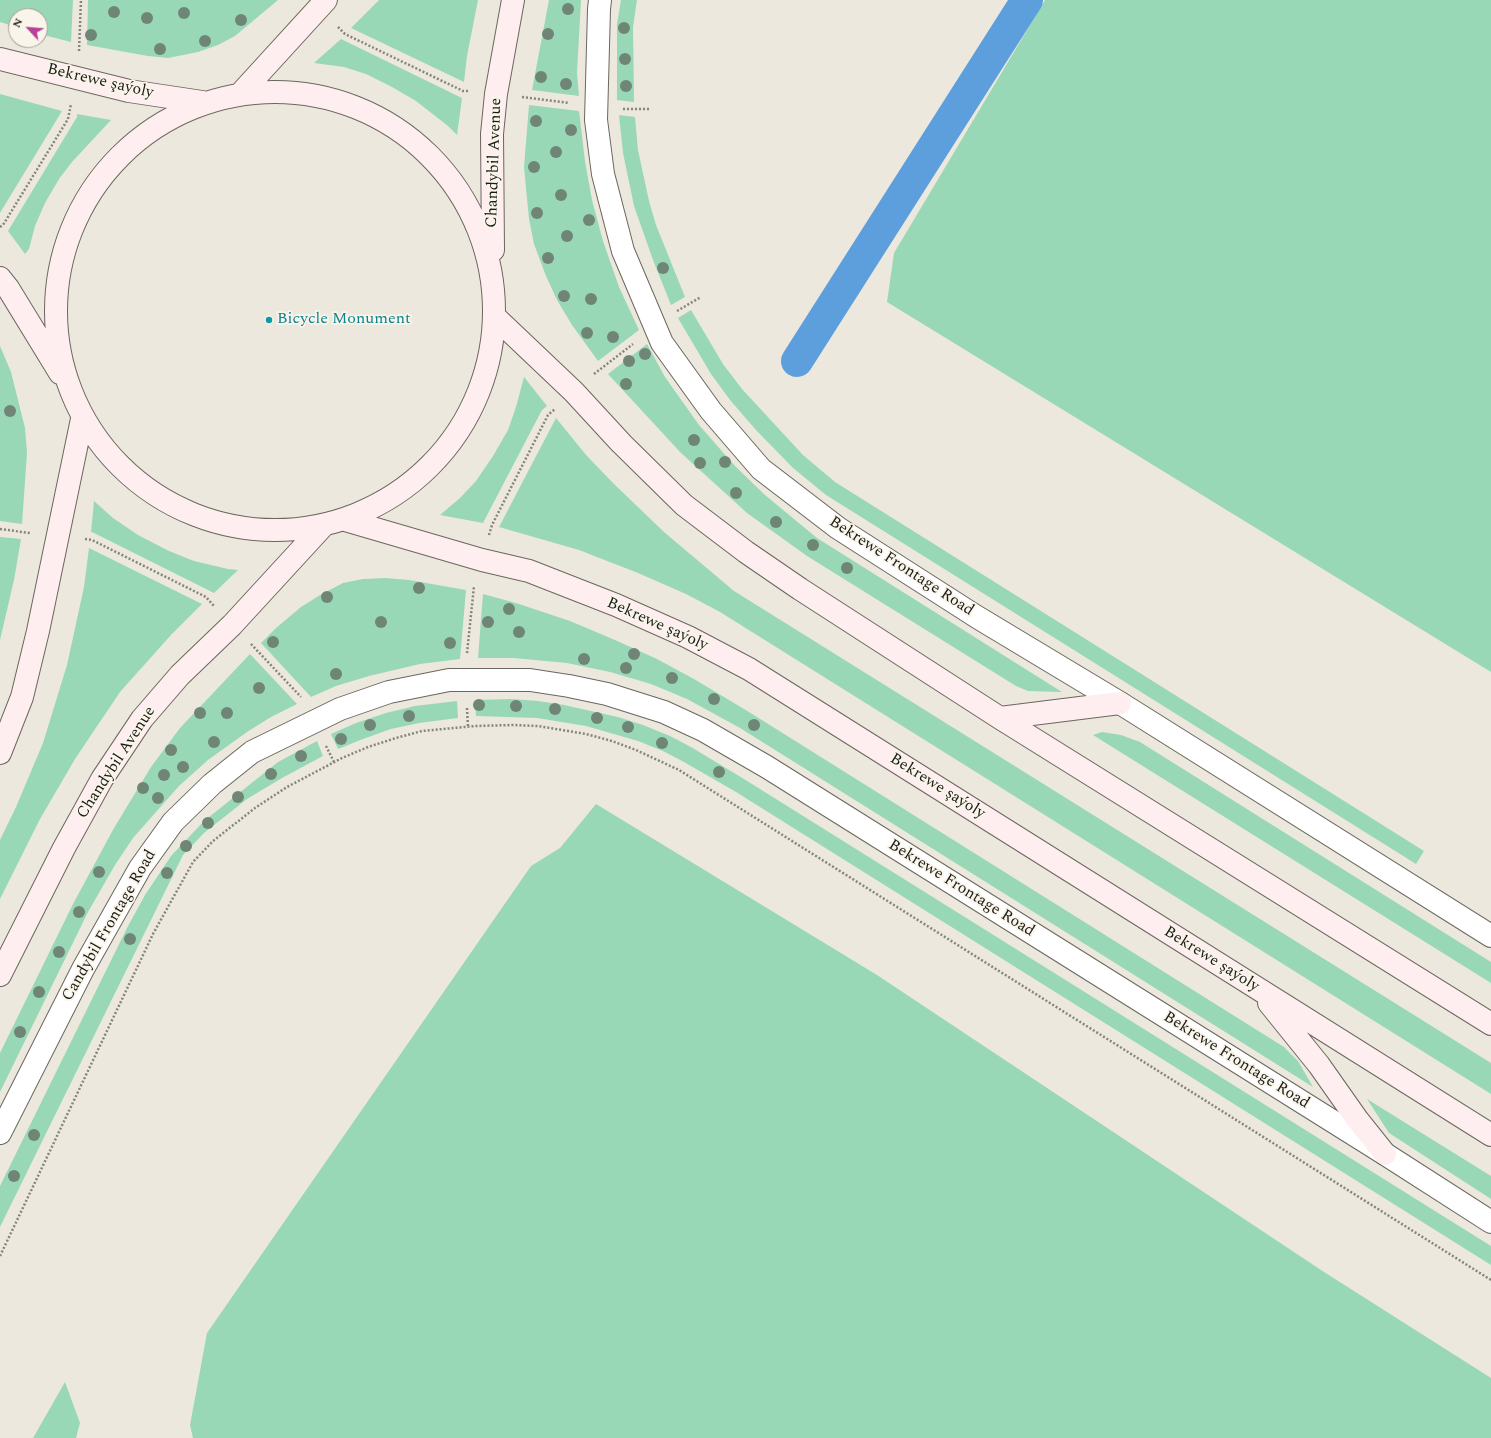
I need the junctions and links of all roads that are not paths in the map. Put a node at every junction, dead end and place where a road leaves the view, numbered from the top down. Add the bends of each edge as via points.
1 (326, 0) edge
2 (513, 0) edge
3 (600, 0) edge
4 (0, 59) edge
5 (242, 92) junction
6 (202, 102) junction
7 (0, 278) edge
8 (493, 279) junction
9 (495, 317) junction
10 (67, 384) junction
11 (82, 419) junction
12 (345, 520) junction
13 (323, 526) junction
14 (389, 692) joint
15 (1120, 703) junction
16 (1000, 718) junction
17 (0, 753) edge
18 (1491, 936) edge
19 (0, 975) edge
20 (1257, 988) junction
21 (1491, 1024) edge
22 (0, 1132) edge
23 (1491, 1136) edge
24 (1385, 1154) junction
25 (1491, 1222) edge

1 - 5 main road
2 - 8 main road, Chandybil Avenue via 496,94 492,134
3 - 15 street, Bekrewe Frontage Road via 596,120 603,174 623,251 662,343 711,411 761,469 838,528 977,617
4 - 6 main road, Bekrewe şaýoly via 129,91
5 - 6 main road
5 - 8 main road via 300,91 356,105 407,133 448,173 478,223
6 - 10 main road via 141,135 94,186 64,248 55,316
7 - 10 main road
8 - 9 main road
9 - 12 main road via 483,383 452,443 404,490
9 - 16 main road via 574,392 620,443 684,505 800,589
10 - 11 main road
11 - 13 main road via 126,474 184,513 252,531
11 - 17 main road via 22,697
12 - 13 main road
12 - 20 main road, Bekrewe şaýoly via 482,560 529,570 688,637 750,669
13 - 19 main road, Chandybil Avenue via 232,625 180,675 138,725 102,779
14 - 22 street, Candybil Frontage Road via 340,709 252,752 212,784 173,822 140,868 83,969
14 - 24 street, Bekrewe Frontage Road via 449,680 530,680 600,692 664,712 703,730 767,767
15 - 16 main road
15 - 18 street, Bekrewe Frontage Road
16 - 21 main road
20 - 23 main road, Bekrewe şaýoly
20 - 24 main road via 1319,1065
24 - 25 street, Bekrewe Frontage Road

